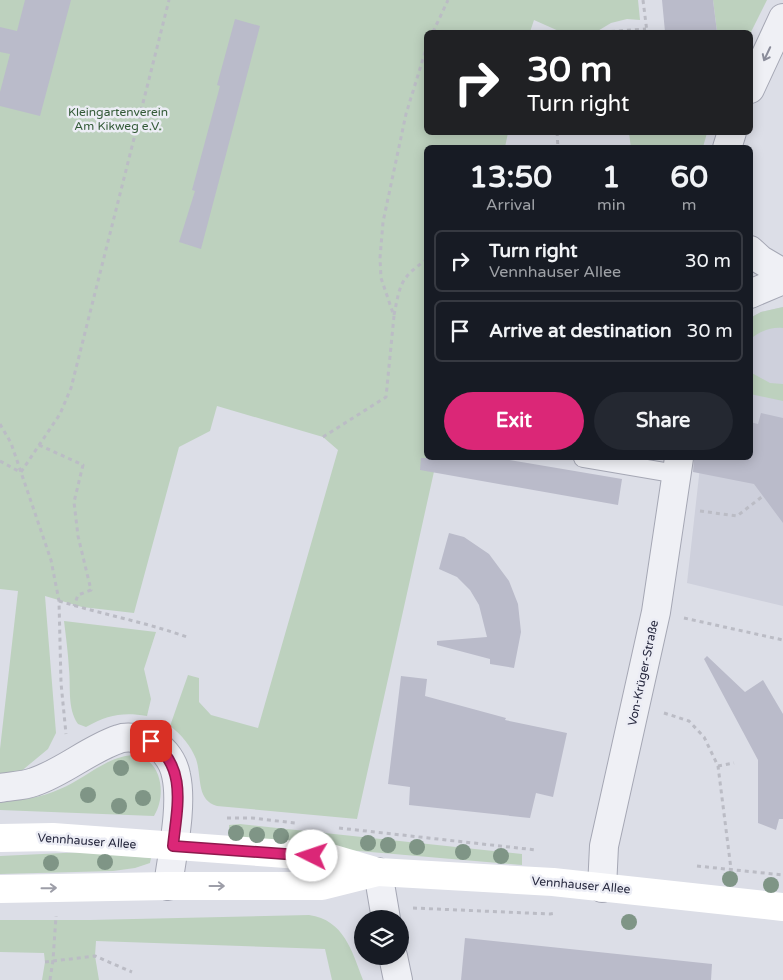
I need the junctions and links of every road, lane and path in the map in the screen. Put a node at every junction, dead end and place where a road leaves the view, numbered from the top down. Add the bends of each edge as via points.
1 (170, 0) edge
2 (448, 0) edge
3 (643, 0) edge
4 (783, 18) edge
5 (434, 30) edge
6 (646, 30) edge
7 (424, 56) edge
8 (753, 83) edge
9 (753, 253) edge
10 (424, 261) edge
11 (783, 273) edge
12 (783, 280) edge
13 (753, 293) edge
14 (394, 316) junction
15 (0, 424) edge
16 (323, 437) dead end
17 (39, 445) junction
18 (607, 460) edge
19 (0, 461) edge
20 (678, 466) edge
21 (21, 472) junction
22 (763, 496) dead end
23 (672, 508) junction
24 (59, 601) junction
25 (74, 606) junction
26 (683, 618) dead end
27 (187, 637) dead end
28 (783, 640) edge
29 (662, 713) dead end
30 (79, 759) junction
31 (734, 763) dead end
32 (718, 766) junction
33 (0, 788) edge
34 (224, 819) dead end
35 (301, 824) dead end
36 (330, 827) dead end
37 (0, 838) edge
38 (173, 846) junction
39 (546, 851) dead end
40 (731, 869) dead end
41 (378, 872) junction
42 (168, 886) junction
43 (602, 888) junction
44 (0, 889) edge
45 (783, 907) edge
46 (446, 908) dead end
47 (56, 910) dead end
48 (384, 910) edge
49 (550, 914) dead end
50 (53, 960) junction
51 (45, 962) dead end
52 (395, 965) edge
53 (132, 972) dead end
54 (50, 980) edge
55 (398, 980) edge

1 - 17 path via 71,388 60,414
2 - 5 path
3 - 6 path
4 -> 8 street
7 - 14 path via 406,114 383,222 381,278
9 - 11 street
10 - 14 path via 403,280
12 - 13 street
14 - 16 path via 386,397
15 - 21 path via 11,442
17 - 21 path
17 - 25 path via 83,465 75,509 91,590 78,595
18 - 20 lane
19 - 21 path
20 - 23 street, Von-Krüger-Straße
21 - 24 path via 51,560
22 - 23 path via 737,516
23 - 43 street, Von-Krüger-Straße via 656,612 604,846
24 - 25 path
24 - 30 path via 66,736
25 - 27 path
26 - 28 path
29 - 32 path via 688,721 704,737
30 - 33 street via 33,782
30 - 38 street via 120,738 136,737 151,741 164,752 177,782
31 - 32 path
32 - 40 path
34 - 35 path via 252,818
36 - 39 path
37 - 38 main road, Vennhauser Allee via 53,837
38 - 41 main road, Vennhauser Allee via 327,857
38 - 42 street
42 -> 41 main road, Vennhauser Allee via 322,886
41 - 43 main road, Vennhauser Allee via 527,880
41 - 48 street
44 -> 42 main road, Vennhauser Allee
43 - 45 main road, Vennhauser Allee
46 - 49 path
47 - 50 path
50 - 51 path
50 - 53 path via 95,956
50 - 54 path
52 - 55 street

